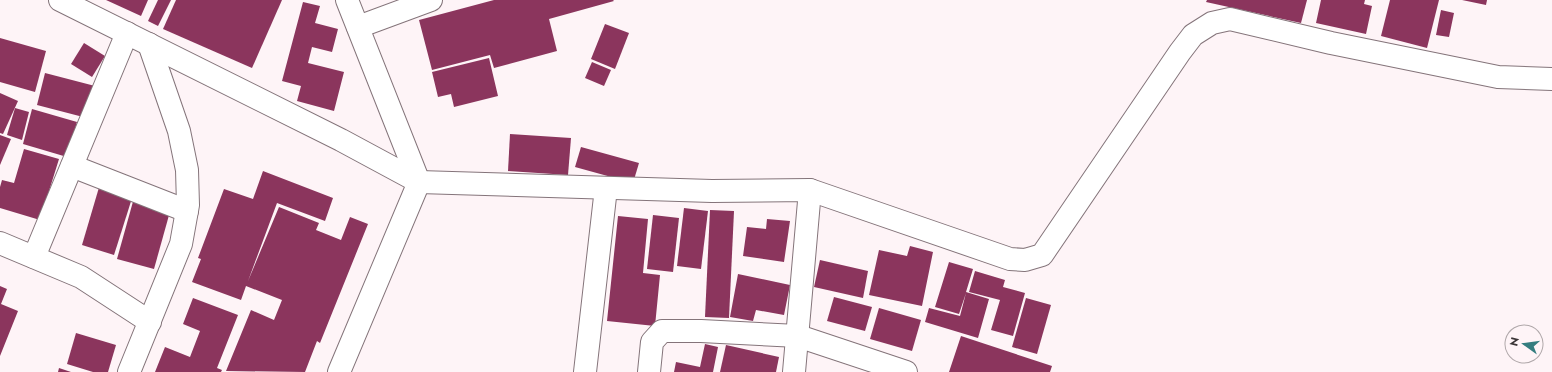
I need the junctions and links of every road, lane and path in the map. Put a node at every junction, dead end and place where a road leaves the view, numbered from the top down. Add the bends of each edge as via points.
1 (347, 0) edge
2 (431, 0) edge
3 (66, 1) edge
4 (358, 27) junction
5 (127, 33) junction
6 (149, 44) junction
7 (1552, 78) edge
8 (72, 166) junction
9 (419, 182) junction
10 (606, 188) junction
11 (810, 190) junction
12 (187, 211) junction
13 (0, 242) edge
14 (34, 257) junction
15 (150, 322) junction
16 (798, 336) junction
17 (129, 372) edge
18 (339, 372) edge
19 (585, 372) edge
20 (649, 372) edge
21 (794, 372) edge
22 (906, 372) edge

1 - 4 street
2 - 4 street
3 - 5 street
4 - 9 street
5 - 6 street
5 - 8 street
6 - 9 street
6 - 12 street via 179,131 187,170
7 - 11 street via 1498,77 1230,19 1212,23 1193,35 1042,256 1025,260 1010,259
8 - 12 street
8 - 14 street
9 - 10 street
9 - 18 street
10 - 11 street
10 - 19 street
11 - 16 street
12 - 15 street via 181,244
13 - 14 street
14 - 15 street via 81,277
15 - 17 street
16 - 20 street via 662,331 652,342
16 - 21 street
16 - 22 street

